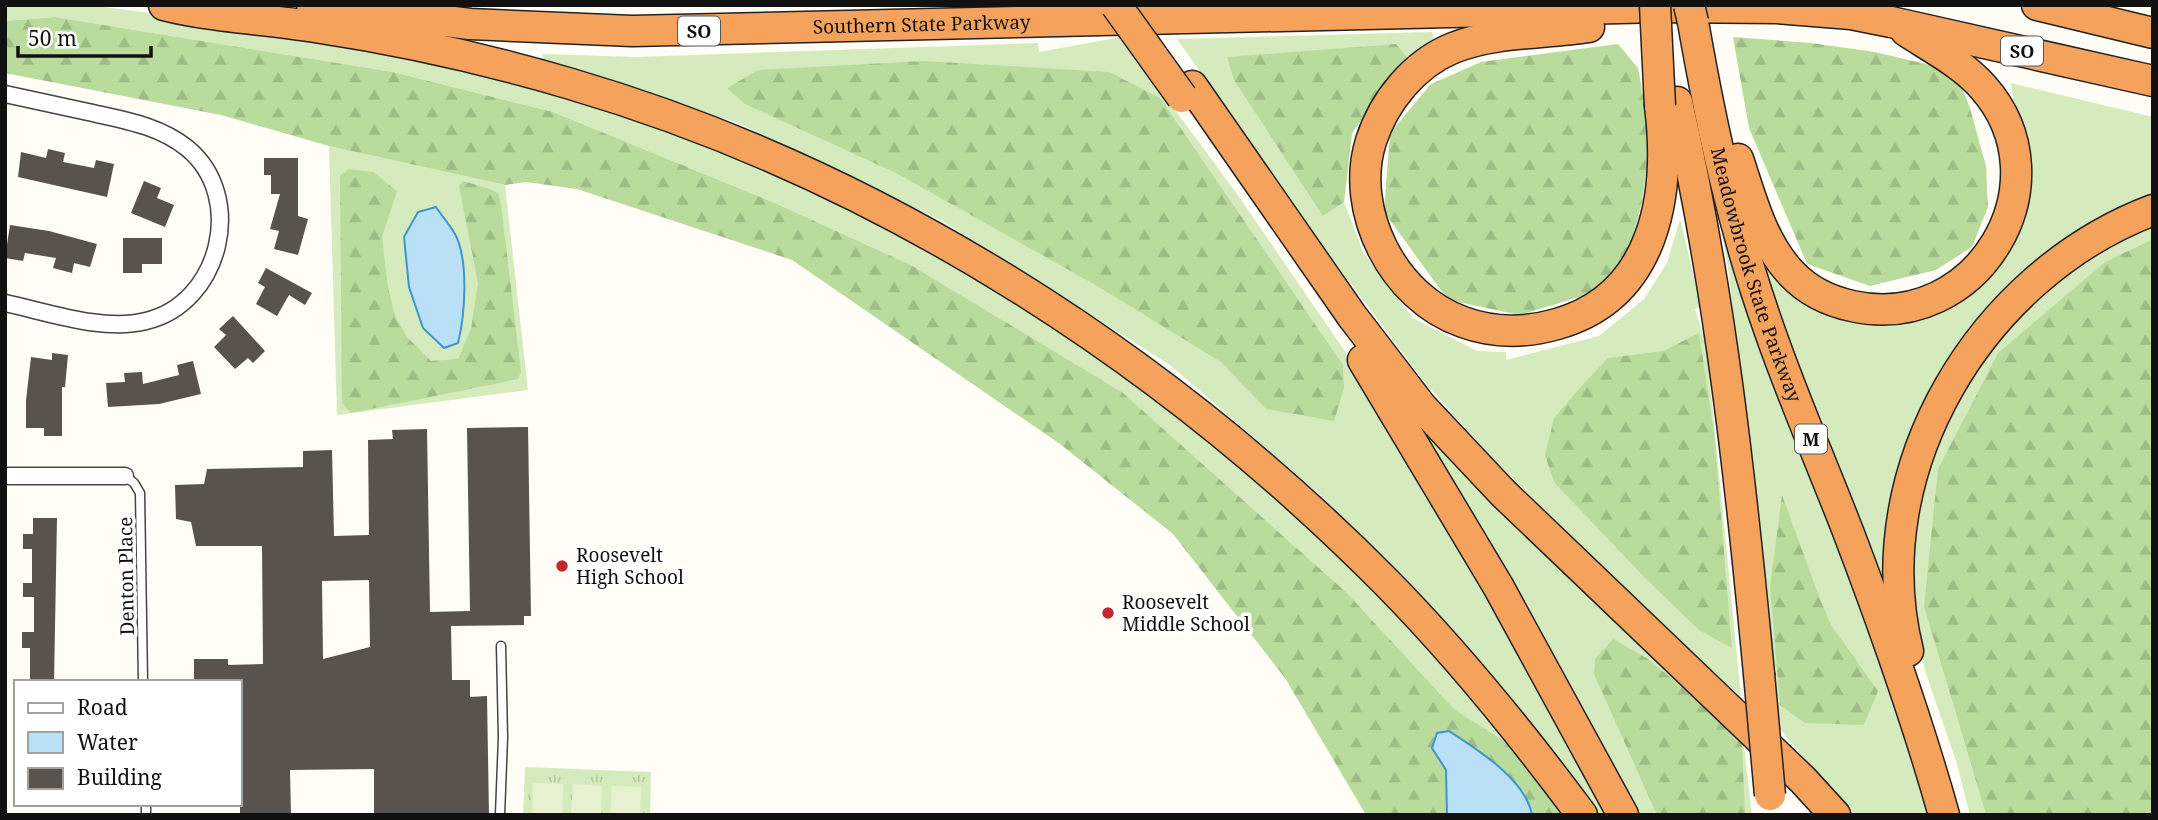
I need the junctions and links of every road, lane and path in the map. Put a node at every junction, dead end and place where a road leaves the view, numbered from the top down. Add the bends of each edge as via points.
1 (164, 5) edge
2 (312, 5) edge
3 (1116, 5) edge
4 (1135, 5) edge
5 (1655, 5) edge
6 (2037, 5) edge
7 (1738, 7) edge
8 (1691, 14) edge
9 (1891, 22) junction
10 (2153, 33) edge
11 (2153, 81) edge
12 (1187, 91) junction
13 (5, 94) edge
14 (1681, 101) junction
15 (2153, 211) edge
16 (5, 303) edge
17 (5, 476) edge
18 (124, 476) joint
19 (501, 646) dead end
20 (143, 680) edge
21 (1935, 780) junction
22 (1771, 805) edge
23 (500, 815) edge
24 (1582, 815) edge
25 (1623, 815) edge
26 (1835, 815) edge
27 (1944, 815) edge

1 - 24 highway via 364,35 574,85 783,163 954,250 1099,340 1287,488 1420,618 1480,685
2 - 7 highway, Southern State Parkway / SO via 470,24 632,31
3 - 12 highway, bridge
4 - 12 highway
5 - 14 highway, bridge
6 - 10 highway
7 - 9 highway, Southern State Parkway / SO via 1812,10
7 - 14 highway via 1492,38 1454,47 1426,63 1391,100 1370,145 1366,194 1381,246 1404,280 1460,322 1509,331 1547,327 1579,316 1620,286 1648,245 1662,192 1664,148
8 - 9 highway via 1751,197 1774,251 1813,291 1842,304 1875,309 1926,302 1974,274 2003,231 2015,180 2009,132 1984,89
8 - 14 highway, Meadowbrook State Parkway / M
9 - 11 highway, Southern State Parkway / SO
12 - 25 highway via 1400,419
12 - 26 highway via 1421,406 1488,478
13 - 16 street via 157,129 201,163 214,186 221,215 217,251 207,274 177,307 147,321 111,325
14 - 21 highway, Meadowbrook State Parkway / M via 1732,209 1764,315 1871,592
14 - 22 highway, Meadowbrook State Parkway / M, bridge via 1722,354
15 - 21 highway via 2084,245 2012,303 1957,373 1919,449 1900,532 1898,583 1903,631
17 - 18 street
18 - 20 lane, Denton Place via 140,493
19 - 23 lane
21 - 27 highway, Meadowbrook State Parkway / M

